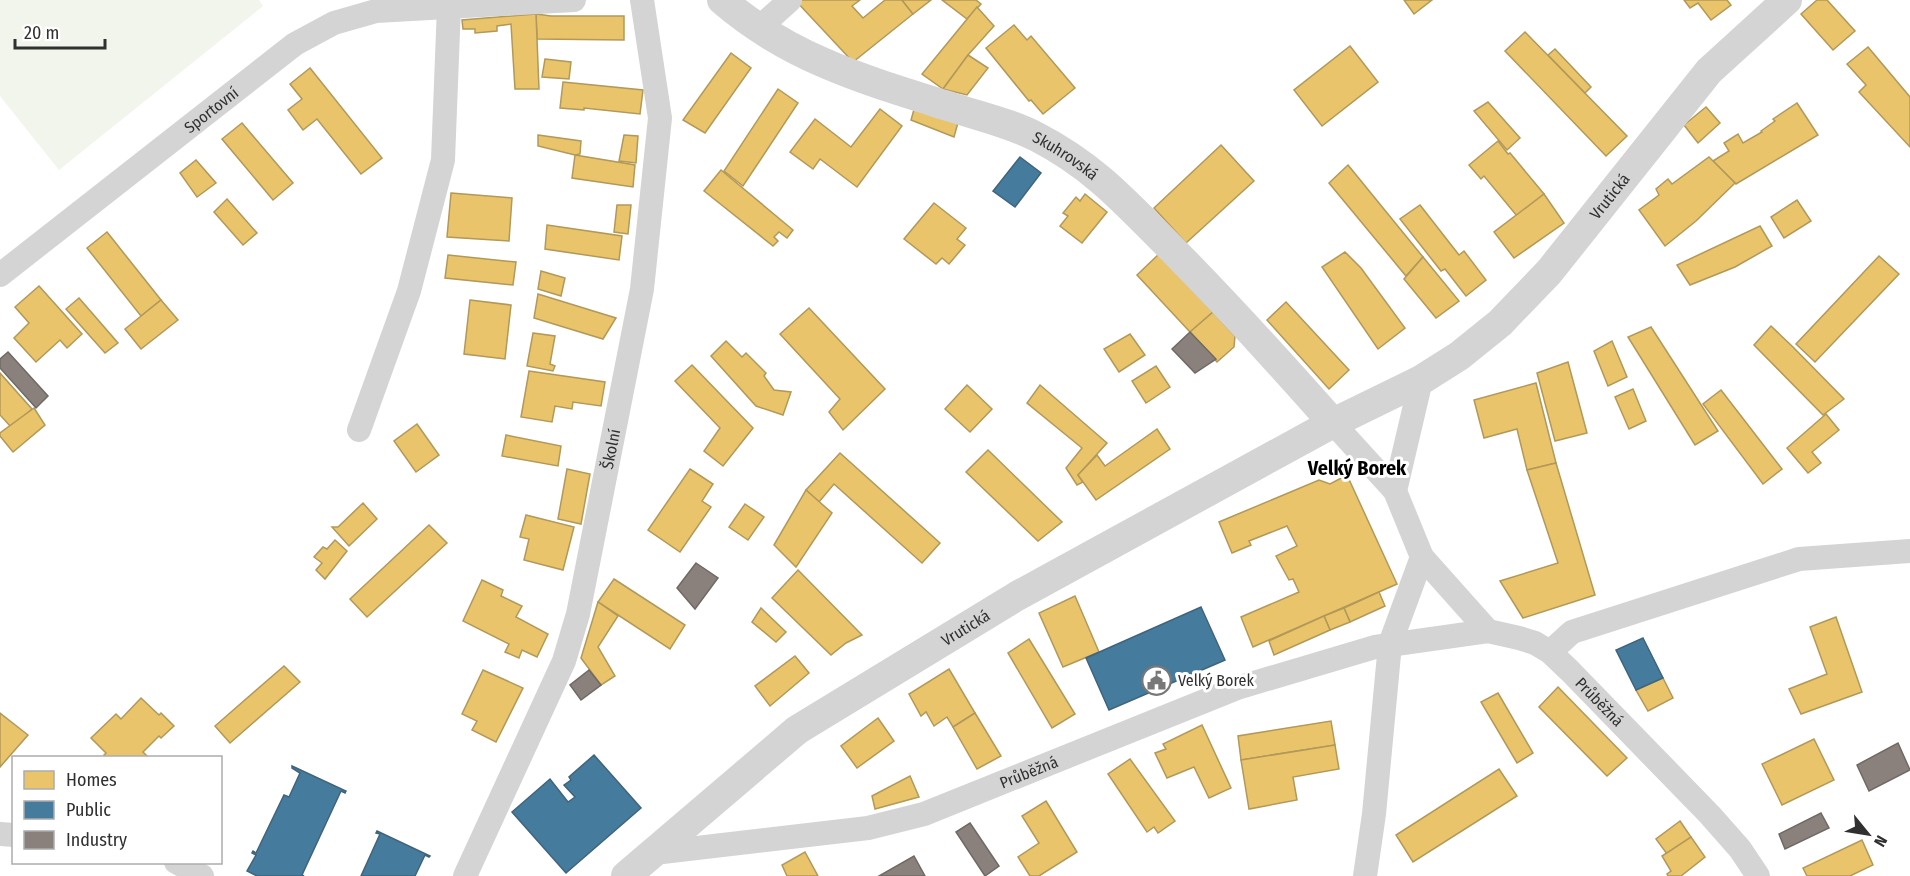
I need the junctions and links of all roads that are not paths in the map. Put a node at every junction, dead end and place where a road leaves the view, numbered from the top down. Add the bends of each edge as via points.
1 (574, 0) edge
2 (642, 0) edge
3 (722, 0) edge
4 (790, 0) edge
5 (1787, 0) edge
6 (449, 6) junction
7 (759, 28) junction
8 (0, 275) edge
9 (1421, 380) junction
10 (1333, 423) junction
11 (359, 430) dead end
12 (1395, 491) junction
13 (1910, 551) edge
14 (1422, 557) junction
15 (1488, 631) junction
16 (1390, 644) junction
17 (1550, 652) junction
18 (654, 853) junction
19 (180, 864) edge
20 (202, 876) edge
21 (465, 876) edge
22 (626, 876) edge
23 (1365, 876) edge
24 (1758, 876) edge

1 - 6 street, Sportovní
2 - 21 street, Školní via 660,118 644,278 578,614 564,660
3 - 7 street, Skuhrovská
4 - 7 street
5 - 9 street, Vrutická via 1709,71 1549,272 1500,323
6 - 8 street, Sportovní via 376,11 314,33
6 - 11 street via 444,160 409,291
7 - 10 street, Skuhrovská via 829,67 1034,135 1086,166 1113,188 1238,316
9 - 10 street, Vrutická
9 - 12 street
10 - 12 street
10 - 18 street, Vrutická via 1017,596 797,730
12 - 14 street
13 - 17 street via 1799,559 1572,632
14 - 15 street
14 - 16 street
15 - 16 street, Průběžná
15 - 17 street, Průběžná via 1519,638
16 - 18 street, Průběžná via 1237,688 924,814 868,828
16 - 23 street
17 - 24 street, Průběžná via 1710,815
18 - 22 street, Vrutická
19 - 20 street

